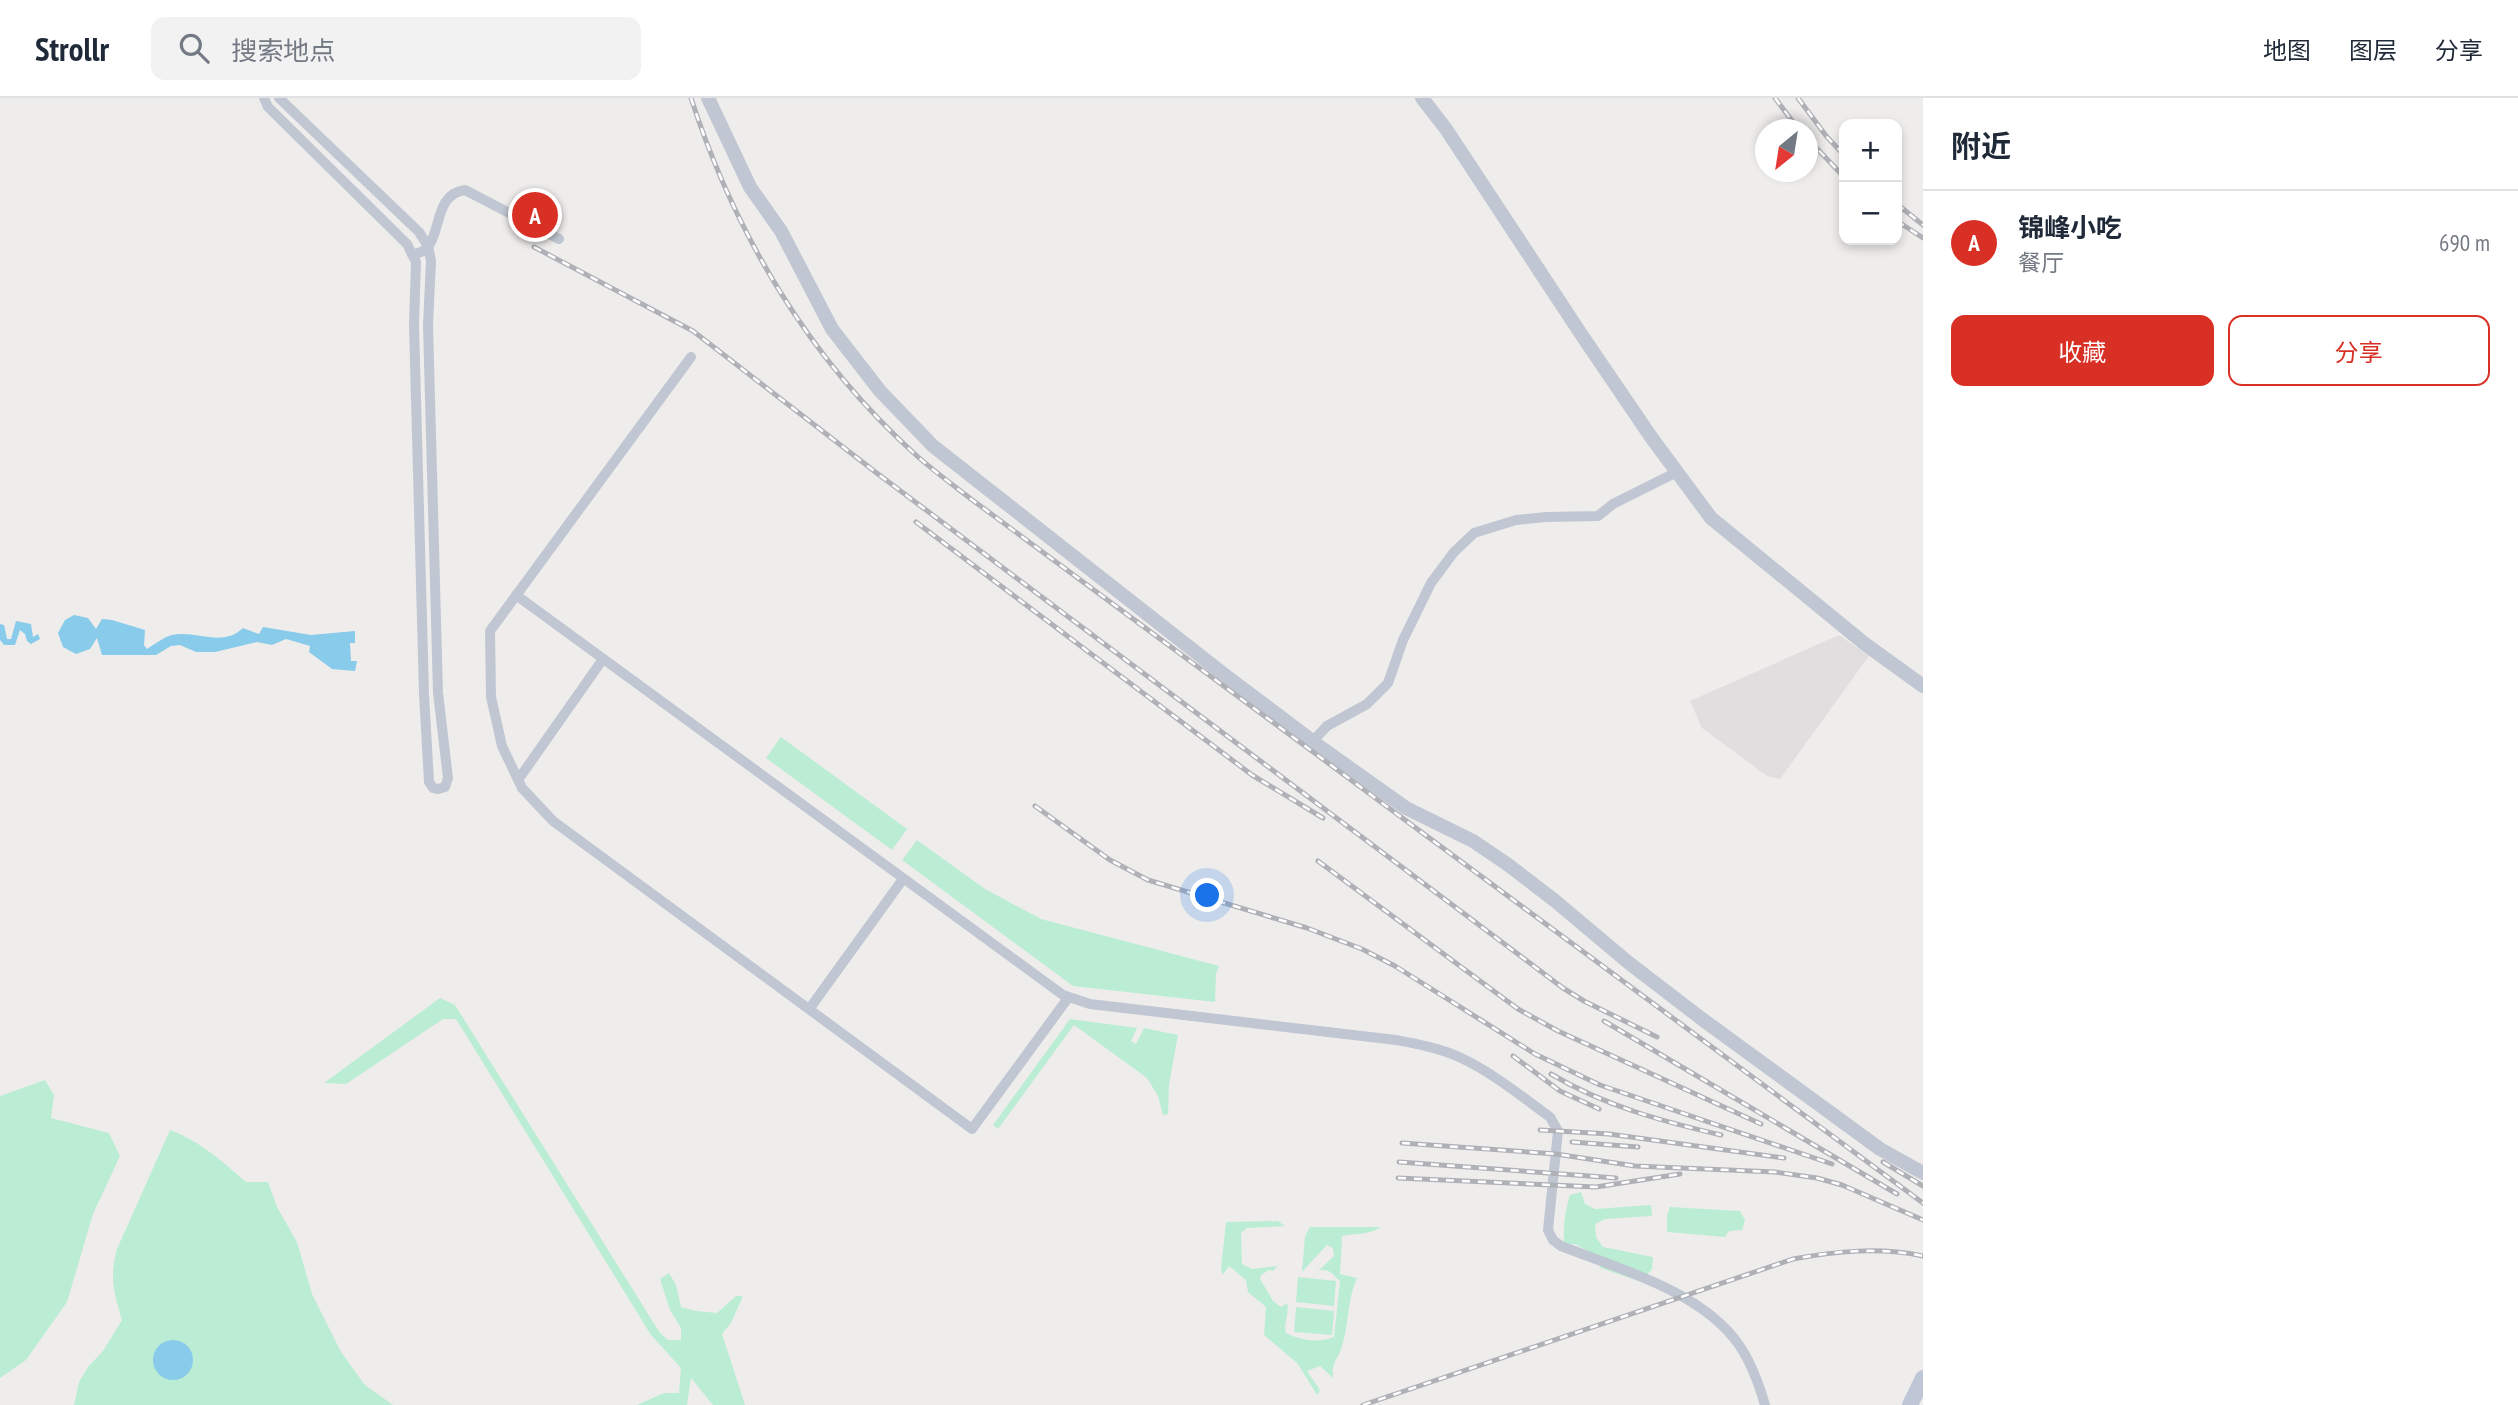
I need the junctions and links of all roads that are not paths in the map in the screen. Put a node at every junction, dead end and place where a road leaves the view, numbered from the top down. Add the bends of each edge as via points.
1 (264, 98) edge
2 (279, 98) edge
3 (708, 98) edge
4 (1422, 98) edge
5 (559, 239) dead end
6 (431, 242) junction
7 (412, 254) junction
8 (691, 357) dead end
9 (1677, 472) junction
10 (516, 595) junction
11 (603, 659) junction
12 (1923, 686) edge
13 (1313, 741) junction
14 (518, 780) junction
15 (903, 879) junction
16 (1068, 998) junction
17 (810, 1008) junction
18 (1923, 1173) edge
19 (1923, 1378) edge
20 (1765, 1405) edge
21 (1910, 1405) edge

1 - 7 street
2 - 6 street
3 - 13 street via 750,187 781,231 832,329 912,426 954,464
4 - 9 street
5 - 6 street via 464,190 444,202
6 - 7 street
6 - 7 street via 428,325 438,693 448,778 445,787 438,789 429,782 424,694 416,262
8 - 10 street
9 - 12 street via 1724,531
9 - 13 street via 1612,504 1598,516 1516,520 1474,533 1431,583 1388,683 1367,704 1327,726
10 - 11 street
10 - 14 street via 490,631 491,697 502,746
11 - 14 street
11 - 15 street
13 - 18 street via 1406,808 1473,841 1507,864 1702,1019 1880,1149
14 - 17 street via 553,821
15 - 16 street
15 - 17 street
16 - 17 street via 972,1129
16 - 20 street via 1396,1040 1427,1046 1480,1068 1550,1117 1556,1126 1548,1230 1553,1240 1643,1278 1713,1315 1749,1361
19 - 21 main road

